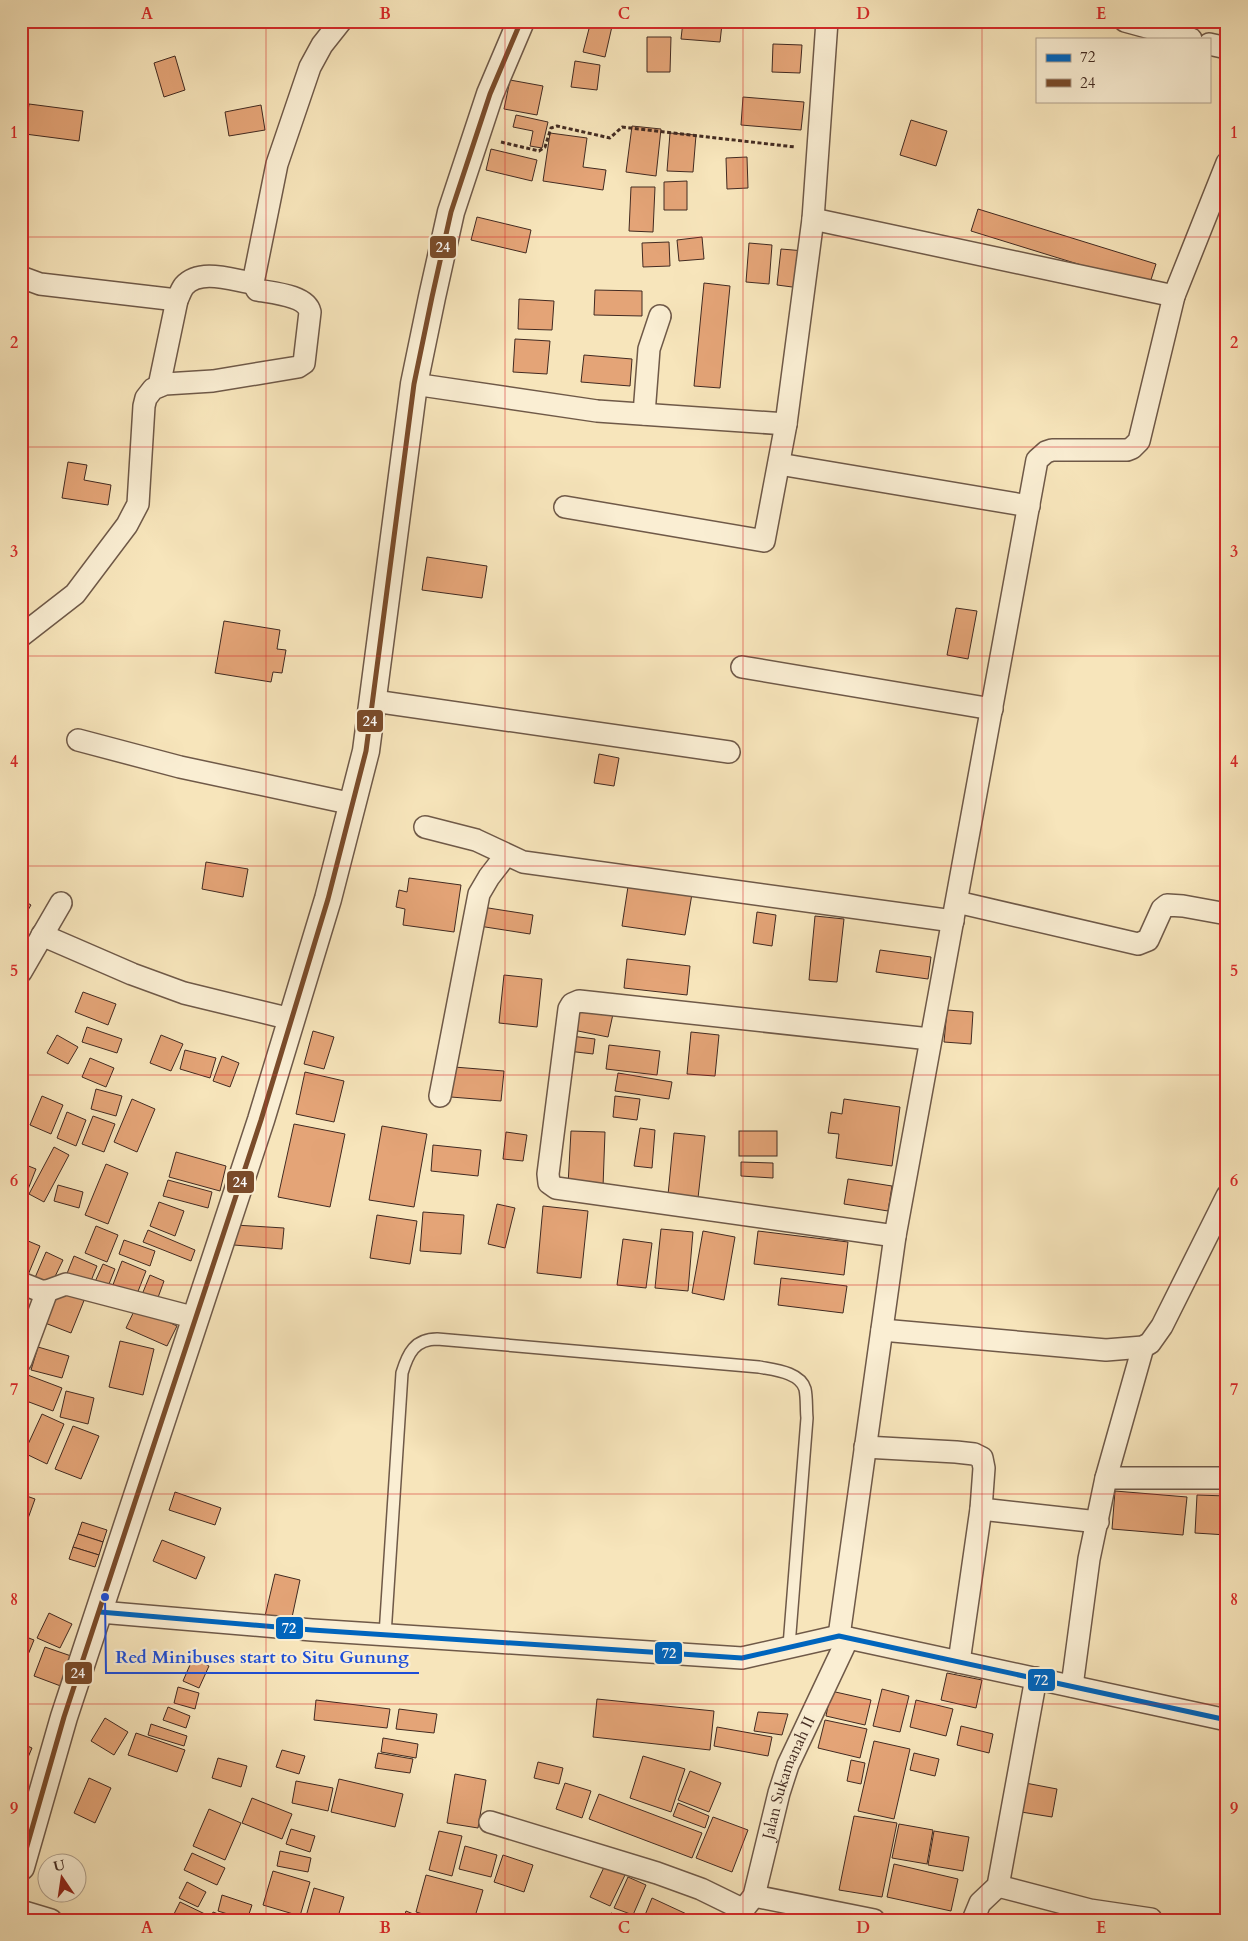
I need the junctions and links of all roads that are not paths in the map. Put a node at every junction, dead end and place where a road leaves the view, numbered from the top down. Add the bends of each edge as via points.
1 (341, 21) edge
2 (521, 21) edge
3 (828, 21) edge
4 (1125, 21) edge
5 (1187, 38) edge
6 (1210, 44) edge
7 (1227, 48) edge
8 (1227, 163) edge
9 (813, 219) junction
10 (21, 277) edge
11 (253, 283) junction
12 (1174, 296) junction
13 (177, 300) junction
14 (660, 316) dead end
15 (414, 384) junction
16 (159, 386) junction
17 (644, 414) junction
18 (786, 424) junction
19 (779, 464) junction
20 (1029, 506) junction
21 (565, 507) dead end
22 (21, 636) edge
23 (742, 667) dead end
24 (374, 701) junction
25 (992, 708) junction
26 (78, 740) dead end
27 (730, 752) dead end
28 (353, 804) junction
29 (424, 827) dead end
30 (506, 856) junction
31 (61, 904) dead end
32 (955, 911) junction
33 (1227, 914) edge
34 (42, 935) junction
35 (21, 972) edge
36 (291, 1019) junction
37 (930, 1039) junction
38 (440, 1096) dead end
39 (1227, 1196) edge
40 (895, 1236) junction
41 (21, 1283) edge
42 (47, 1291) junction
43 (196, 1318) junction
44 (882, 1330) junction
45 (1143, 1347) junction
46 (21, 1360) edge
47 (865, 1446) junction
48 (1106, 1478) junction
49 (1227, 1478) edge
50 (981, 1509) junction
51 (1098, 1522) junction
52 (100, 1612) junction
53 (385, 1635) junction
54 (843, 1637) junction
55 (788, 1646) junction
56 (959, 1662) junction
57 (1036, 1678) junction
58 (1072, 1686) junction
59 (1227, 1720) edge
60 (490, 1822) dead end
61 (21, 1867) edge
62 (998, 1886) junction
63 (745, 1908) edge
64 (21, 1911) edge
65 (1151, 1919) edge
66 (51, 1920) edge
67 (874, 1920) edge
68 (973, 1920) edge

1 - 11 street via 310,66 277,164
2 - 15 street via 490,94 451,212
3 - 9 street
4 - 5 street
6 - 7 street
8 - 12 street, Jalan Sukamanah II
9 - 12 street
9 - 18 street
10 - 13 street via 40,284
11 - 13 street via 206,276 192,279 183,287
11 - 16 street via 257,290 302,300 308,307 304,363 298,367 214,382
12 - 20 street, Jalan Sukamanah II via 1139,441 1127,450 1046,452 1037,460
13 - 16 street
14 - 17 street via 648,360
15 - 17 street via 555,406
15 - 24 street
16 - 22 street via 146,398 138,504 127,525 75,594
17 - 18 street
18 - 19 street
19 - 20 street
19 - 21 street via 764,541
20 - 25 street, Jalan Sukamanah II
23 - 25 street
24 - 27 street
24 - 28 street
25 - 32 street, Jalan Sukamanah II
26 - 28 street via 180,767
28 - 36 street
29 - 30 street via 476,840
30 - 32 street via 524,862
30 - 38 street via 479,894
31 - 34 street
32 - 33 street via 1138,944 1148,940 1167,905
32 - 37 street, Jalan Sukamanah II
34 - 35 street
34 - 36 street via 184,993
36 - 43 street
37 - 40 street, Jalan Sukamanah II
37 - 40 street via 579,1001 569,1009 548,1174 549,1183 556,1188
39 - 45 street via 1162,1326 1150,1344
40 - 44 street, Jalan Sukamanah II
41 - 42 street
42 - 43 street via 66,1284
42 - 46 street
43 - 52 street
44 - 45 street via 1106,1350
44 - 47 street, Jalan Sukamanah II
45 - 48 street
47 - 50 street via 956,1452 982,1458
47 - 54 street, Jalan Sukamanah II
48 - 49 street
48 - 51 street
50 - 51 street
50 - 56 street
51 - 58 street via 1089,1559
52 - 53 street
52 - 61 street via 64,1717
53 - 55 street via 742,1658
53 - 55 lane via 402,1373 415,1346 426,1339 437,1339 759,1367 790,1374 802,1383 807,1418
54 - 55 street
54 - 56 street
54 - 63 street, Jalan Sukamanah II via 788,1764
56 - 57 street
57 - 58 street
57 - 62 street
58 - 59 street
60 - 63 street via 658,1873
62 - 65 street via 1090,1910
62 - 68 street via 980,1903
63 - 67 street
64 - 66 street

